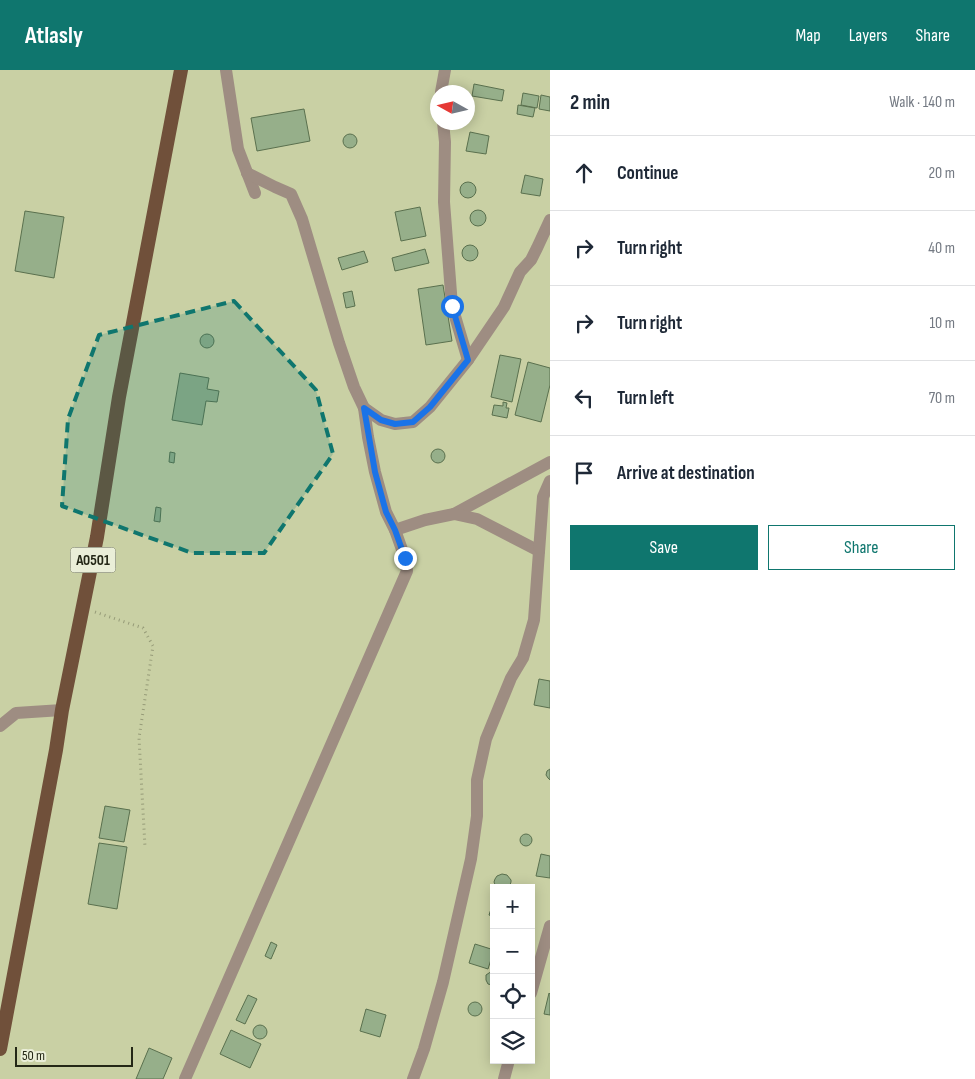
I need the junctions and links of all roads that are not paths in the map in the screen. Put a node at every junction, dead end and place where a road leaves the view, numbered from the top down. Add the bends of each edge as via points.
1 (181, 70) edge
2 (226, 70) edge
3 (445, 70) edge
4 (442, 85) edge
5 (444, 130) edge
6 (247, 173) junction
7 (255, 192) dead end
8 (550, 220) edge
9 (468, 360) junction
10 (364, 408) junction
11 (550, 462) edge
12 (550, 481) edge
13 (454, 514) junction
14 (395, 530) junction
15 (540, 551) junction
16 (62, 710) junction
17 (0, 726) edge
18 (550, 926) edge
19 (535, 979) edge
20 (0, 1049) edge
21 (509, 1064) edge
22 (185, 1079) edge
23 (413, 1079) edge
24 (504, 1079) edge

1 - 16 highway, A0501 via 119,398 97,537
2 - 6 street via 238,149
3 - 4 street
5 - 9 street via 444,202 452,306
6 - 7 street
6 - 10 street via 290,194 302,219 339,343
8 - 9 street via 504,307
9 - 10 street via 430,407 413,422 395,424 381,420
10 - 14 street via 375,472 386,512
11 - 13 street
12 - 15 street via 543,497
13 - 14 street
13 - 15 street via 477,519
14 - 22 street via 407,571
15 - 23 street via 534,620 523,658 511,678 486,739 478,780 471,859 443,982
16 - 17 street via 16,713
16 - 20 highway, A0501
18 - 19 street
21 - 24 street

